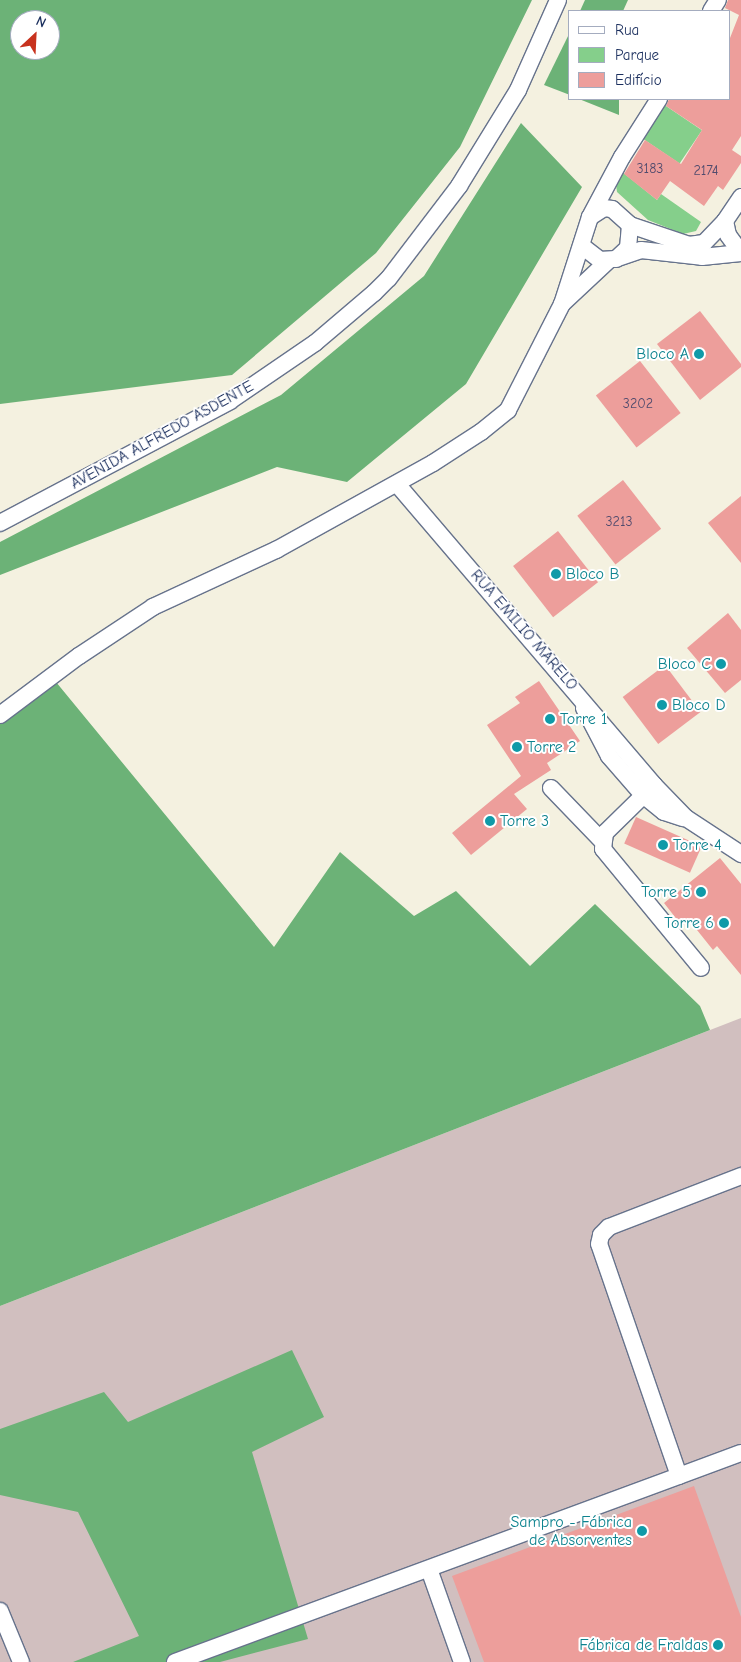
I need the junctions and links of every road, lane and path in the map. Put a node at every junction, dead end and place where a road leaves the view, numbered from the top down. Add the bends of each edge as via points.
1 (558, 0) edge
2 (658, 100) edge
3 (741, 197) edge
4 (590, 216) junction
5 (725, 221) junction
6 (630, 225) junction
7 (582, 246) junction
8 (741, 253) edge
9 (612, 260) junction
10 (562, 304) junction
11 (397, 484) junction
12 (0, 523) edge
13 (0, 715) edge
14 (551, 788) dead end
15 (649, 790) junction
16 (602, 841) junction
17 (741, 854) edge
18 (701, 968) dead end
19 (741, 1176) edge
20 (741, 1453) edge
21 (679, 1476) junction
22 (429, 1569) junction
23 (0, 1611) edge
24 (21, 1662) edge
25 (175, 1662) edge
26 (462, 1662) edge

1 - 12 street, AVENIDA ALFREDO ASDENTE via 518,90 459,186 374,293 315,343 230,401
2 - 4 street
3 - 5 street
4 - 6 street via 604,208 612,209 626,218
4 - 7 street
5 - 6 street via 704,243 689,245
5 - 8 street via 728,235
6 - 9 street via 628,248
7 - 9 street via 593,258
7 - 10 street
8 - 9 street via 702,257 641,250
9 - 10 street
10 - 11 street via 508,410 481,432
11 - 13 street via 276,550 153,607
11 - 15 street, RUA EMILIO MARELO via 581,696 616,751
14 - 16 street
15 - 16 street via 605,833
15 - 17 street, RUA EMILIO MARELO
16 - 18 street via 603,849 613,863
19 - 21 street via 609,1227 601,1234 599,1244
20 - 21 street
21 - 22 street
22 - 25 street
22 - 26 street
23 - 24 street

